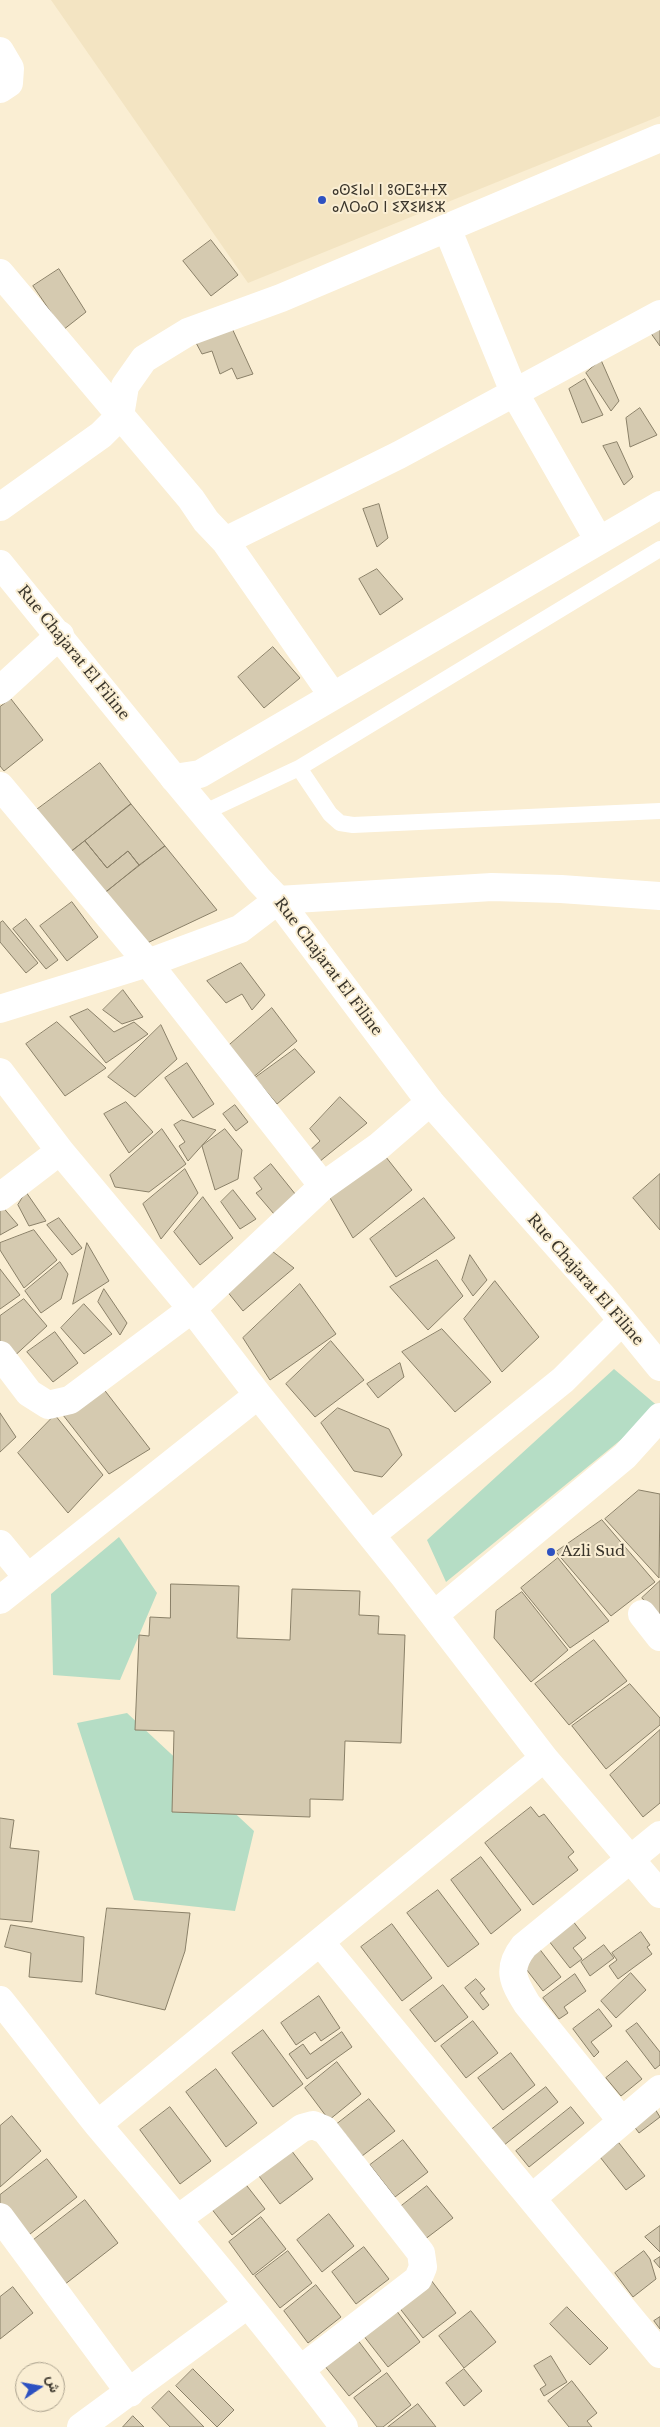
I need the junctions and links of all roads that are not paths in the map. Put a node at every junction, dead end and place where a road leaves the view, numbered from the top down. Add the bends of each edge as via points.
1 (0, 51) edge
2 (0, 89) edge
3 (660, 138) edge
4 (447, 228) junction
5 (0, 273) edge
6 (660, 314) edge
7 (514, 392) junction
8 (120, 416) junction
9 (660, 505) edge
10 (0, 507) edge
11 (598, 540) junction
12 (225, 541) junction
13 (660, 549) edge
14 (0, 564) edge
15 (60, 635) junction
16 (0, 690) edge
17 (333, 696) junction
18 (299, 768) junction
19 (174, 778) junction
20 (0, 786) edge
21 (660, 811) edge
22 (203, 813) junction
23 (660, 896) edge
24 (278, 900) junction
25 (148, 963) junction
26 (0, 1009) edge
27 (0, 1072) edge
28 (430, 1102) junction
29 (60, 1151) junction
30 (323, 1186) junction
31 (0, 1197) edge
32 (192, 1309) junction
33 (622, 1321) junction
34 (0, 1355) edge
35 (660, 1367) edge
36 (258, 1395) junction
37 (660, 1417) edge
38 (371, 1535) junction
39 (0, 1544) edge
40 (28, 1578) junction
41 (0, 1600) edge
42 (642, 1614) dead end
43 (434, 1615) junction
44 (660, 1637) edge
45 (544, 1758) junction
46 (660, 1835) edge
47 (633, 1859) junction
48 (660, 1894) edge
49 (320, 1942) junction
50 (0, 2000) edge
51 (660, 2089) edge
52 (621, 2120) junction
53 (98, 2124) junction
54 (532, 2198) junction
55 (0, 2217) edge
56 (178, 2218) junction
57 (247, 2305) junction
58 (660, 2354) edge
59 (300, 2369) junction
60 (130, 2393) junction
61 (92, 2424) edge
62 (344, 2427) edge

1 - 2 street via 10,68 9,83
3 - 4 street
4 - 7 street
4 - 8 street via 281,298 188,332 144,359 125,386
5 - 8 street
6 - 7 street
7 - 11 street
7 - 12 street via 399,455
8 - 10 street via 101,435
8 - 12 street
9 - 11 street
11 - 17 street
12 - 17 street
13 - 18 lane
14 - 15 street, Rue Chajarat El Filine
15 - 16 street
15 - 19 street, Rue Chajarat El Filine
17 - 19 street via 200,774
18 - 21 lane via 330,814 340,823 353,825
18 - 22 lane
19 - 22 street, Rue Chajarat El Filine
20 - 25 street
22 - 24 street, Rue Chajarat El Filine
23 - 24 street via 561,888 492,887
24 - 25 street via 240,929
24 - 28 street, Rue Chajarat El Filine
25 - 26 street
25 - 30 street
27 - 29 street
28 - 30 street via 378,1147
28 - 33 street, Rue Chajarat El Filine
29 - 31 street
29 - 32 street
30 - 32 street
32 - 34 street via 70,1400 48,1404 29,1393
32 - 36 street
33 - 35 street, Rue Chajarat El Filine
33 - 38 street via 563,1380
36 - 38 street
36 - 40 street
37 - 43 street via 625,1456
38 - 43 street
39 - 40 street
40 - 41 street
42 - 44 street
43 - 45 street
45 - 47 street
45 - 49 street
46 - 47 street
47 - 48 street
47 - 52 street via 524,1946 516,1956 512,1970 527,2004
49 - 53 street
49 - 54 street
50 - 53 street
51 - 52 street
52 - 54 street
53 - 56 street
54 - 58 street
55 - 60 street
56 - 57 street
56 - 59 street via 302,2128 313,2125 325,2130 421,2253 423,2267 418,2279
57 - 59 street
57 - 60 street
59 - 62 street
60 - 61 street

